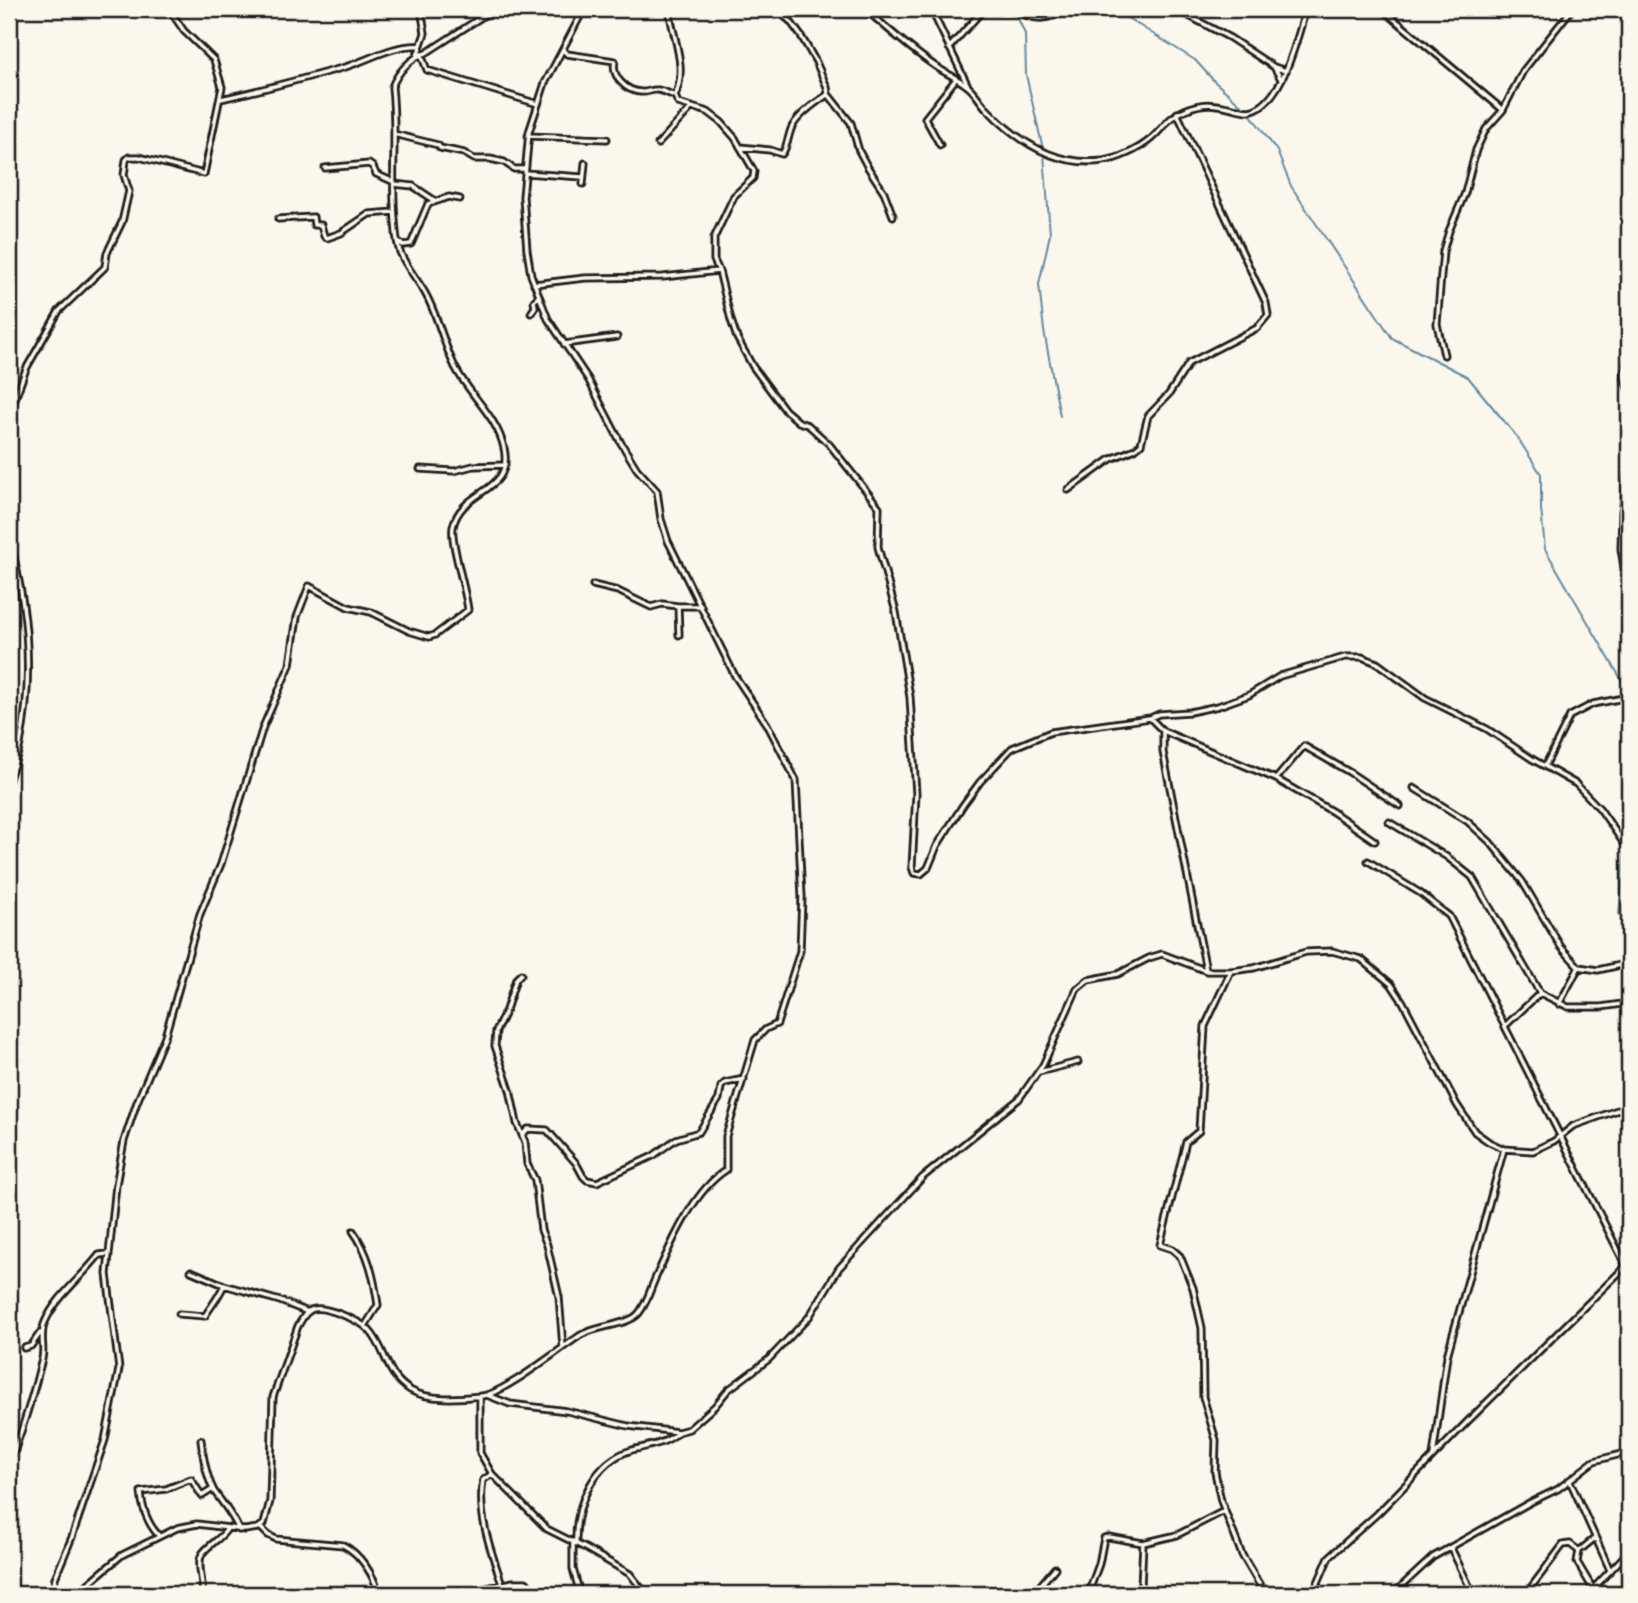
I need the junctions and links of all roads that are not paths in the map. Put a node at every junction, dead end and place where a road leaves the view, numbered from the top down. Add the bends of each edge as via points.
1 (169, 9) edge
2 (421, 9) edge
3 (494, 9) edge
4 (584, 9) edge
5 (669, 9) edge
6 (775, 9) edge
7 (865, 9) edge
8 (931, 9) edge
9 (985, 9) edge
10 (1014, 9) edge
11 (1073, 9) edge
12 (1176, 9) edge
13 (1306, 9) edge
14 (1382, 9) edge
15 (1572, 9) edge
16 (420, 46) junction
17 (949, 48) junction
18 (563, 50) junction
19 (419, 55) junction
20 (1274, 67) junction
21 (1286, 71) junction
22 (956, 79) junction
23 (1281, 79) junction
24 (968, 86) junction
25 (828, 94) junction
26 (674, 96) junction
27 (221, 99) junction
28 (538, 104) junction
29 (692, 107) junction
30 (1503, 110) junction
31 (1177, 113) junction
32 (394, 134) junction
33 (528, 136) junction
34 (607, 139) dead end
35 (658, 144) dead end
36 (940, 145) dead end
37 (740, 147) junction
38 (585, 163) dead end
39 (325, 168) dead end
40 (525, 171) junction
41 (582, 177) junction
42 (394, 183) junction
43 (583, 184) dead end
44 (460, 198) dead end
45 (435, 200) junction
46 (394, 212) junction
47 (892, 216) dead end
48 (278, 219) dead end
49 (397, 240) junction
50 (719, 271) junction
51 (534, 284) junction
52 (538, 297) junction
53 (531, 313) dead end
54 (617, 337) dead end
55 (564, 344) junction
56 (1444, 355) dead end
57 (1629, 361) edge
58 (1629, 391) edge
59 (9, 415) edge
60 (505, 465) junction
61 (1629, 467) edge
62 (420, 469) dead end
63 (1068, 490) dead end
64 (9, 538) edge
65 (593, 585) dead end
66 (1629, 597) edge
67 (678, 606) junction
68 (701, 606) junction
69 (679, 635) dead end
70 (1629, 697) edge
71 (1150, 718) junction
72 (1163, 731) junction
73 (1545, 766) junction
74 (1276, 779) junction
75 (9, 780) edge
76 (1414, 788) dead end
77 (1400, 806) dead end
78 (1390, 822) dead end
79 (1375, 841) dead end
80 (1629, 851) edge
81 (1368, 861) dead end
82 (1629, 963) edge
83 (1579, 967) junction
84 (1207, 971) junction
85 (1231, 971) junction
86 (521, 974) dead end
87 (1540, 993) junction
88 (1629, 1003) edge
89 (1559, 1004) junction
90 (1505, 1026) junction
91 (1079, 1062) dead end
92 (1039, 1072) junction
93 (744, 1079) junction
94 (1629, 1106) edge
95 (522, 1135) junction
96 (1562, 1135) junction
97 (1504, 1149) junction
98 (353, 1231) dead end
99 (108, 1254) junction
100 (1628, 1265) edge
101 (191, 1271) dead end
102 (1629, 1272) edge
103 (224, 1285) junction
104 (307, 1312) junction
105 (179, 1314) dead end
106 (365, 1326) junction
107 (41, 1331) junction
108 (563, 1347) junction
109 (24, 1348) dead end
110 (487, 1395) junction
111 (481, 1396) junction
112 (678, 1433) junction
113 (201, 1440) dead end
114 (14, 1452) dead end
115 (1629, 1452) edge
116 (1432, 1458) junction
117 (492, 1474) junction
118 (1570, 1481) junction
119 (213, 1489) junction
120 (1224, 1511) junction
121 (260, 1527) junction
122 (227, 1529) junction
123 (239, 1530) junction
124 (159, 1536) junction
125 (1594, 1538) junction
126 (574, 1542) junction
127 (1143, 1543) junction
128 (1451, 1548) junction
129 (1629, 1551) edge
130 (1578, 1552) junction
131 (1055, 1568) dead end
132 (1610, 1570) junction
133 (502, 1584) junction
134 (1593, 1589) junction
135 (479, 1590) dead end
136 (53, 1594) edge
137 (76, 1594) edge
138 (202, 1594) edge
139 (379, 1594) edge
140 (536, 1594) edge
141 (580, 1594) edge
142 (646, 1594) edge
143 (1033, 1594) edge
144 (1088, 1594) edge
145 (1138, 1594) edge
146 (1265, 1594) edge
147 (1313, 1594) edge
148 (1393, 1594) edge
149 (1473, 1594) edge
150 (1525, 1594) edge
151 (1588, 1594) edge

1 - 27 street via 214,60
2 - 16 street via 425,33
3 - 19 street
4 - 18 street
5 - 26 street via 681,71
6 - 25 street via 801,36
7 - 22 street
8 - 17 street
9 - 17 street
10 - 11 street via 1038,19
12 - 20 street
13 - 21 street
14 - 30 street
15 - 30 street via 1523,71
16 - 19 street
16 - 27 street via 387,51
17 - 24 street
18 - 26 street via 615,61 616,74 626,88
18 - 28 street
19 - 28 street via 428,70
19 - 32 street via 394,80
20 - 21 street
20 - 23 street
21 - 23 street
22 - 24 street
22 - 36 street via 925,118
23 - 31 street via 1269,99 1248,111 1202,103
24 - 31 street via 1030,146 1072,161 1104,161 1130,152
25 - 37 street via 791,127 782,154
25 - 47 street via 851,123 859,151 884,192
26 - 29 street via 678,103
27 - 59 street via 204,174 139,157 126,160 129,193 106,267 59,311 26,369
28 - 33 street
29 - 35 street
29 - 37 street via 715,116
30 - 56 street via 1476,150 1465,193 1448,230 1437,324
31 - 63 street via 1268,315 1257,328 1188,363 1169,394 1148,416 1141,444
32 - 40 street
32 - 42 street
33 - 34 street
33 - 40 street
37 - 50 street via 754,174 734,196 714,238
38 - 41 street
39 - 42 street via 369,164 376,174
40 - 41 street
40 - 51 street via 523,216
41 - 43 street
42 - 45 street via 413,186
42 - 46 street
44 - 45 street
45 - 49 street via 424,210 411,244
46 - 48 street via 369,214 327,238 321,225 314,225 313,217
46 - 49 street
49 - 60 street via 426,294 455,368 500,433
50 - 51 street
50 - 71 street via 731,320 753,367 785,410 824,439 879,506 878,547 909,685 914,873 928,868 963,805 1012,748 1042,734
51 - 52 street
52 - 53 street
52 - 55 street
54 - 55 street
55 - 68 street via 637,469 657,491 668,541
57 - 58 street via 1624,369
60 - 62 street via 454,471
60 - 99 street via 490,489 470,498 456,519 453,540 468,610 435,635 419,636 309,586 297,617 290,665 263,727 221,864 200,914 165,1036 124,1141
61 - 66 street via 1621,549
64 - 75 street via 23,596 27,638 24,716
65 - 67 street via 651,607
67 - 68 street
67 - 69 street
68 - 93 street via 797,786 802,897 799,958 777,1024 755,1040
70 - 73 street via 1593,704 1570,716
71 - 72 street
71 - 73 street via 1218,706 1250,695 1280,676 1356,656 1377,663 1425,698 1499,735
72 - 74 street
72 - 84 street via 1163,752
73 - 80 street via 1589,796
74 - 77 street via 1304,746
74 - 79 street
76 - 83 street via 1467,821 1490,842
78 - 87 street via 1472,877
81 - 90 street via 1449,916
82 - 83 street via 1598,970
83 - 89 street
84 - 85 street
84 - 92 street via 1162,954 1118,974 1087,980 1077,989
85 - 97 street via 1306,952 1332,951 1361,959 1391,984 1404,1002 1475,1132
85 - 120 street via 1205,1026 1199,1131 1186,1142 1160,1245 1182,1259 1198,1306 1203,1397 1216,1440 1215,1472
86 - 95 street via 496,1031 495,1046
87 - 89 street
87 - 90 street
88 - 89 street via 1578,1008
90 - 96 street
91 - 92 street
92 - 112 street via 1012,1106 906,1195 839,1268 809,1317 769,1359 695,1425
93 - 95 street via 721,1087 699,1132 676,1139 653,1156 597,1182 587,1180 547,1130 528,1129
93 - 108 street via 726,1136 726,1170 700,1194 669,1246 639,1313 634,1319 583,1334
94 - 96 street via 1573,1126
95 - 108 street via 559,1297
96 - 97 street via 1532,1151
96 - 100 street
97 - 116 street via 1447,1356
98 - 106 street via 370,1263 378,1305
99 - 107 street via 99,1255 75,1282
99 - 136 street via 119,1369 105,1440
100 - 102 street
100 - 116 street
101 - 103 street
103 - 104 street
103 - 105 street via 205,1317
104 - 106 street via 337,1313
104 - 121 street via 273,1397 270,1502
106 - 111 street via 393,1377 410,1390 428,1397
107 - 109 street via 31,1346
107 - 114 street via 43,1357
108 - 110 street
110 - 111 street
110 - 112 street via 510,1404
111 - 117 street via 481,1453
112 - 126 street via 606,1463 583,1502
113 - 119 street
115 - 118 street via 1594,1461
116 - 147 street via 1329,1558
117 - 126 street via 547,1529
117 - 133 street via 483,1480 481,1492 488,1541
118 - 125 street
118 - 128 street
119 - 123 street
119 - 124 street via 202,1496 191,1479 141,1492 142,1507
120 - 127 street via 1177,1535
120 - 146 street
121 - 123 street
121 - 139 street via 276,1539 343,1545 352,1550 374,1578
122 - 123 street
122 - 124 street via 197,1524
122 - 138 street via 203,1553
124 - 137 street via 122,1555
125 - 130 street
125 - 132 street
126 - 141 street via 573,1569
126 - 142 street via 630,1574
127 - 144 street via 1104,1538
127 - 145 street
128 - 148 street via 1433,1557
128 - 149 street
129 - 132 street
130 - 134 street via 1577,1562
130 - 150 street via 1570,1544 1563,1545
131 - 143 street
132 - 134 street
133 - 135 street
133 - 140 street via 526,1583
134 - 151 street

